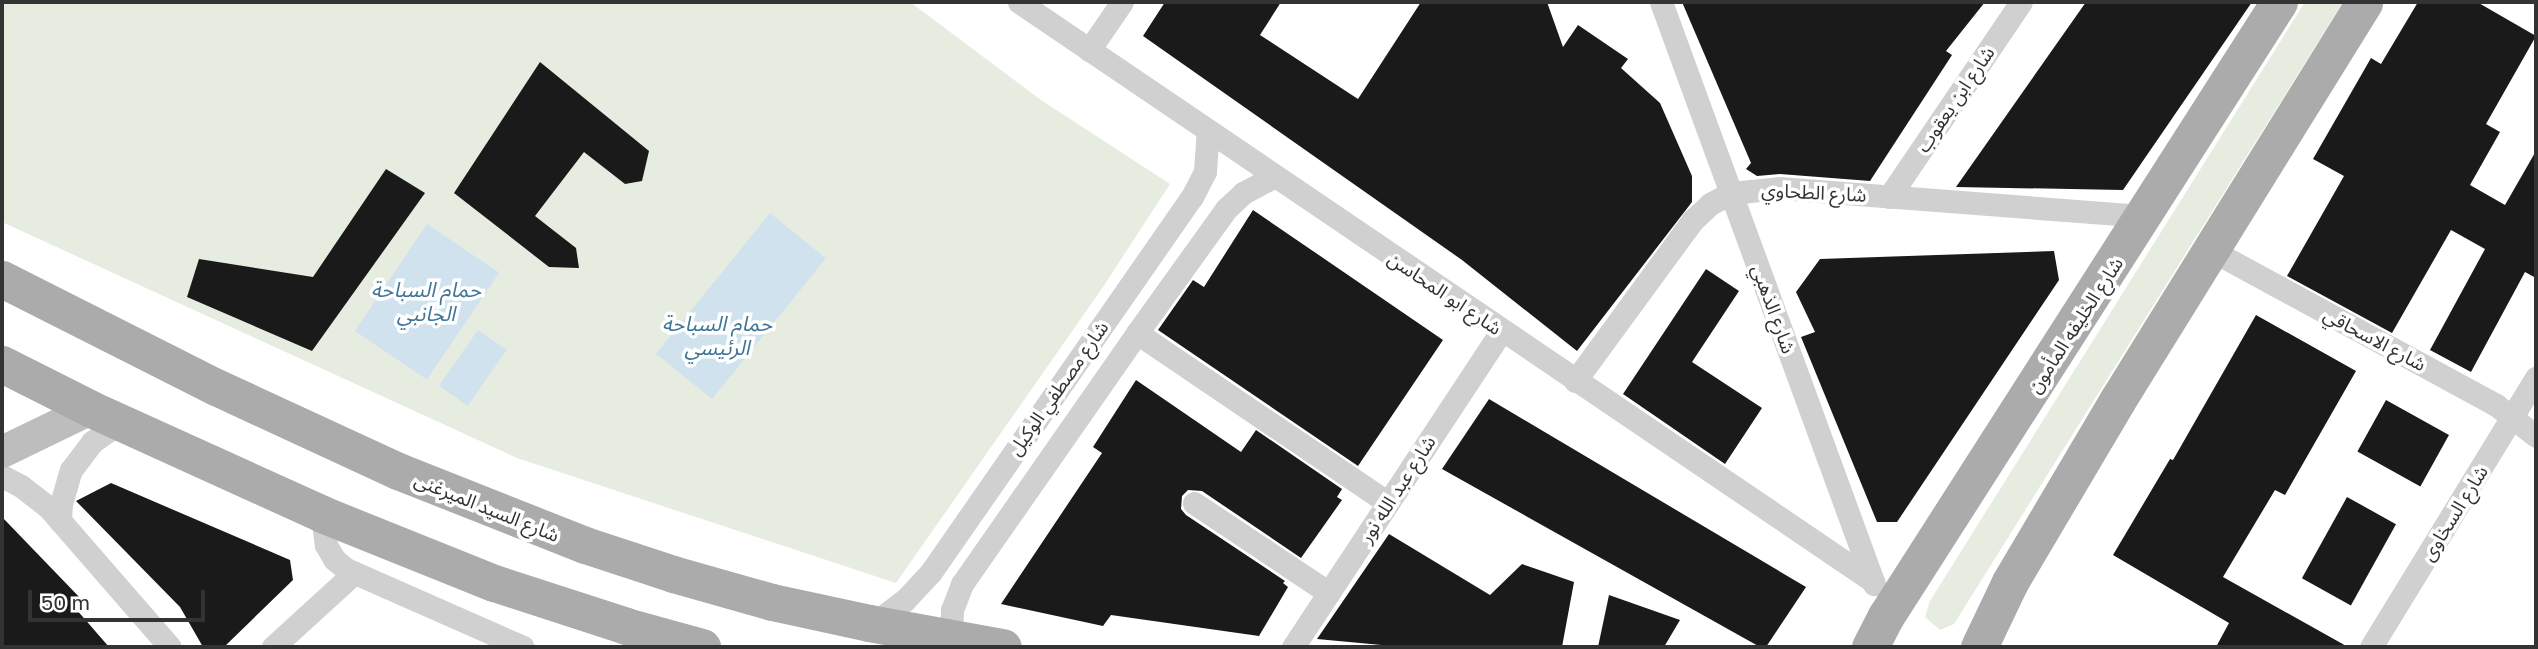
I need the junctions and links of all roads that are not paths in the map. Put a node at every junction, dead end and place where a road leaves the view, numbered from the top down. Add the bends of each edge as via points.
1 (1019, 2) edge
2 (1122, 2) edge
3 (1661, 2) edge
4 (2021, 2) edge
5 (2279, 2) edge
6 (2364, 2) edge
7 (1089, 50) junction
8 (1208, 132) junction
9 (1273, 177) junction
10 (1731, 193) junction
11 (1889, 197) junction
12 (2145, 216) junction
13 (2209, 249) junction
14 (2, 279) edge
15 (1502, 331) junction
16 (1137, 333) junction
17 (2, 364) edge
18 (2536, 378) edge
19 (1575, 382) junction
20 (106, 416) junction
21 (2528, 425) edge
22 (2, 452) edge
23 (2, 477) edge
24 (1194, 503) dead end
25 (1388, 503) junction
26 (322, 514) junction
27 (60, 521) junction
28 (354, 573) junction
29 (1873, 581) junction
30 (2010, 582) junction
31 (1329, 593) junction
32 (873, 624) junction
33 (951, 638) junction
34 (1874, 638) edge
35 (170, 647) edge
36 (273, 647) edge
37 (523, 647) edge
38 (702, 647) edge
39 (1003, 647) edge
40 (1293, 647) edge
41 (1950, 647) edge
42 (1980, 647) edge
43 (2371, 647) edge

1 - 7 street, شارع ابو المحاسن
2 - 7 street
3 - 10 street, شارع الذهبي
4 - 11 street, شارع ابن يعقوب
5 - 12 main road, شارع الخليفه المأمون
6 - 13 main road
7 - 8 street, شارع ابو المحاسن
8 - 9 street, شارع ابو المحاسن
8 - 32 street, شارع مصطفي الوكيل via 1205,171 1192,197 931,572 904,601
9 - 15 street, شارع ابو المحاسن
9 - 16 street, شارع مصطفي الوكيل via 1243,193 1226,209
10 - 11 street, شارع الطحاوي via 1779,188
10 - 19 street, شارع الطحاوي via 1693,220
10 - 29 street, شارع الذهبي
11 - 12 street, شارع الطحاوي
12 - 34 main road, شارع الخليفه المأمون
13 - 21 street, شارع الاسحاقي
13 - 30 main road
14 - 32 main road, شارع السيد الميرغنى via 246,401 510,517 708,585
15 - 19 street, شارع ابو المحاسن
15 - 25 street, شارع عبد الله نور
16 - 25 street
16 - 33 street, شارع مصطفي الوكيل via 962,584 952,610
17 - 20 main road
18 - 21 street, شارع السخاوى
19 - 29 street, شارع ابو المحاسن
20 - 22 main road
20 - 26 main road
20 - 27 street via 71,470
21 - 43 street, شارع السخاوى
23 - 27 street via 36,496
24 - 31 street
25 - 31 street, شارع عبد الله نور
26 - 28 street via 329,552
26 - 38 main road via 494,583
27 - 35 street
28 - 36 street
28 - 37 street
29 - 34 street, شارع الذهبي
30 - 41 main road
30 - 42 main road
31 - 40 street, شارع عبد الله نور
32 - 33 main road, شارع السيد الميرغنى
33 - 39 main road, شارع السيد الميرغنى

